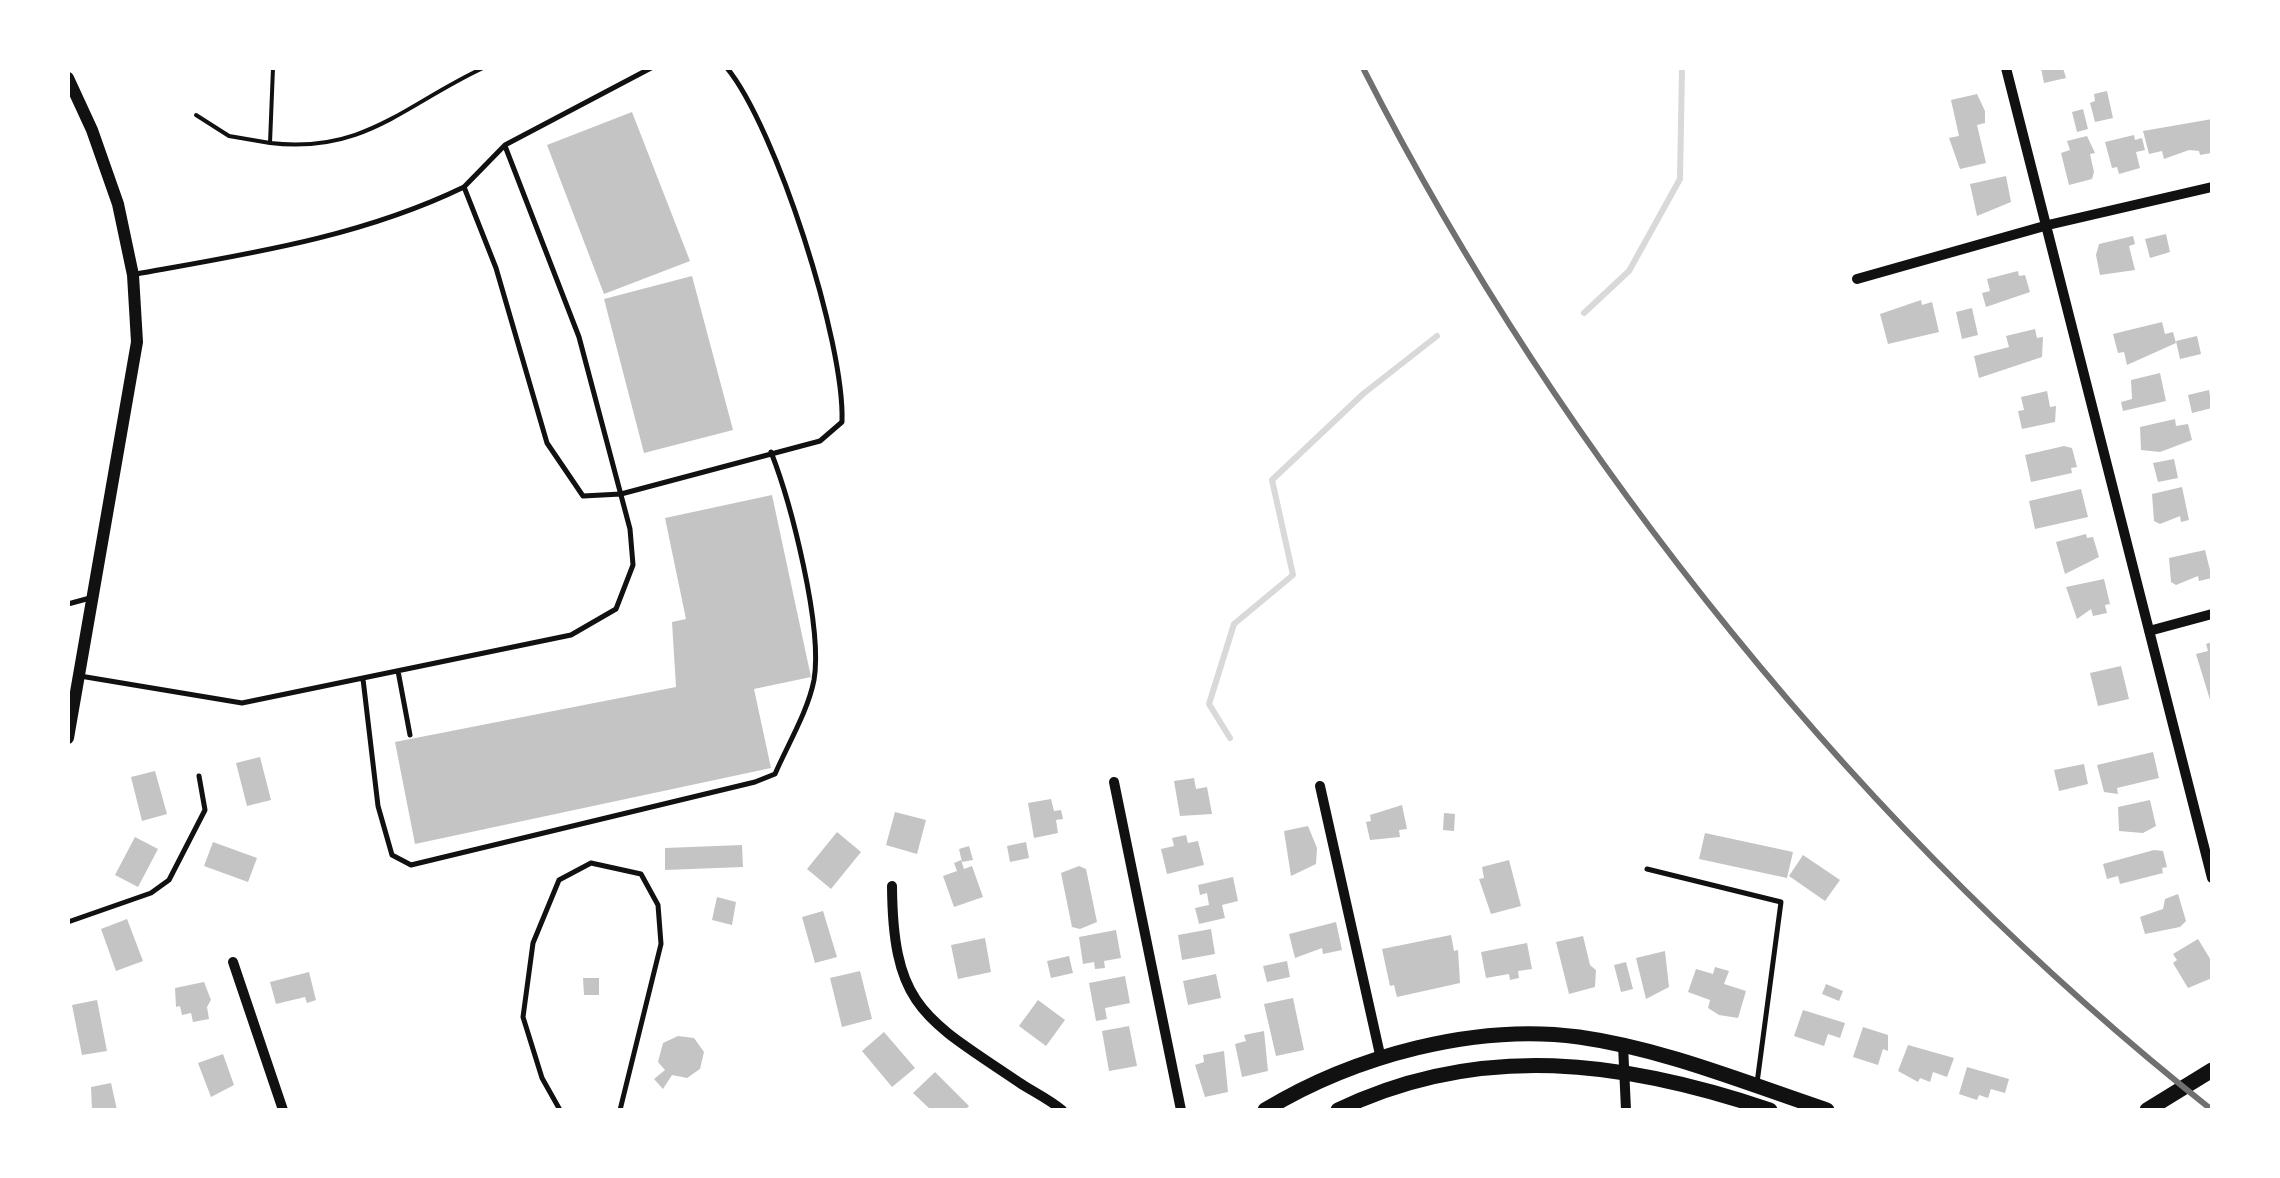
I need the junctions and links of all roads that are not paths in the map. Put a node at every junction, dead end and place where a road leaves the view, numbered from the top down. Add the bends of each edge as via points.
1 (652, 68) edge
2 (727, 68) edge
3 (2006, 68) edge
4 (68, 78) edge
5 (504, 145) junction
6 (464, 187) junction
7 (2212, 187) edge
8 (2048, 225) junction
9 (133, 275) junction
10 (1857, 279) dead end
11 (771, 452) junction
12 (621, 494) junction
13 (93, 597) junction
14 (68, 604) edge
15 (2212, 614) edge
16 (2149, 631) junction
17 (398, 671) junction
18 (78, 675) junction
19 (362, 678) junction
20 (410, 735) dead end
21 (68, 738) edge
22 (198, 776) dead end
23 (1114, 782) dead end
24 (1320, 786) dead end
25 (1647, 869) dead end
26 (2212, 878) edge
27 (892, 886) dead end
28 (68, 922) edge
29 (233, 962) dead end
30 (1623, 1045) junction
31 (1382, 1060) junction
32 (1621, 1070) junction
33 (2212, 1070) edge
34 (1756, 1086) junction
35 (1292, 1104) edge
36 (2151, 1108) edge
37 (283, 1110) edge
38 (560, 1110) edge
39 (620, 1110) edge
40 (1062, 1110) edge
41 (1181, 1110) edge
42 (1266, 1110) edge
43 (1338, 1110) edge
44 (1626, 1110) edge
45 (1770, 1110) edge
46 (1827, 1110) edge

1 - 5 lane
2 - 11 lane via 748,92 804,239 843,392 842,422 835,430
3 - 8 street
4 - 9 street via 107,169
5 - 6 lane
5 - 12 lane via 579,337
6 - 9 lane via 406,215
6 - 12 lane via 496,268 547,443 583,496
7 - 8 street
8 - 10 street
8 - 16 street
9 - 13 street via 134,370
11 - 12 lane
11 - 19 lane via 801,560 816,662 813,686 776,774 411,865 392,855 378,806
12 - 17 lane via 633,565 616,609 570,636
13 - 14 lane
13 - 18 street
15 - 16 street
16 - 26 street
17 - 19 lane
17 - 20 lane
18 - 19 lane via 242,703
18 - 21 street
22 - 28 lane via 204,810 170,880
23 - 41 street
24 - 31 street
25 - 34 lane via 1781,902
27 - 40 street via 894,948 910,996
29 - 37 street
30 - 31 main road via 1506,1035
30 - 32 street
30 - 34 main road
31 - 35 main road
32 - 43 main road via 1506,1066 1397,1086
32 - 44 street
32 - 45 main road
33 - 36 main road
34 - 46 main road
35 - 42 main road
38 - 39 lane via 523,1017 533,943 559,880 591,863 641,874 658,906 661,944

